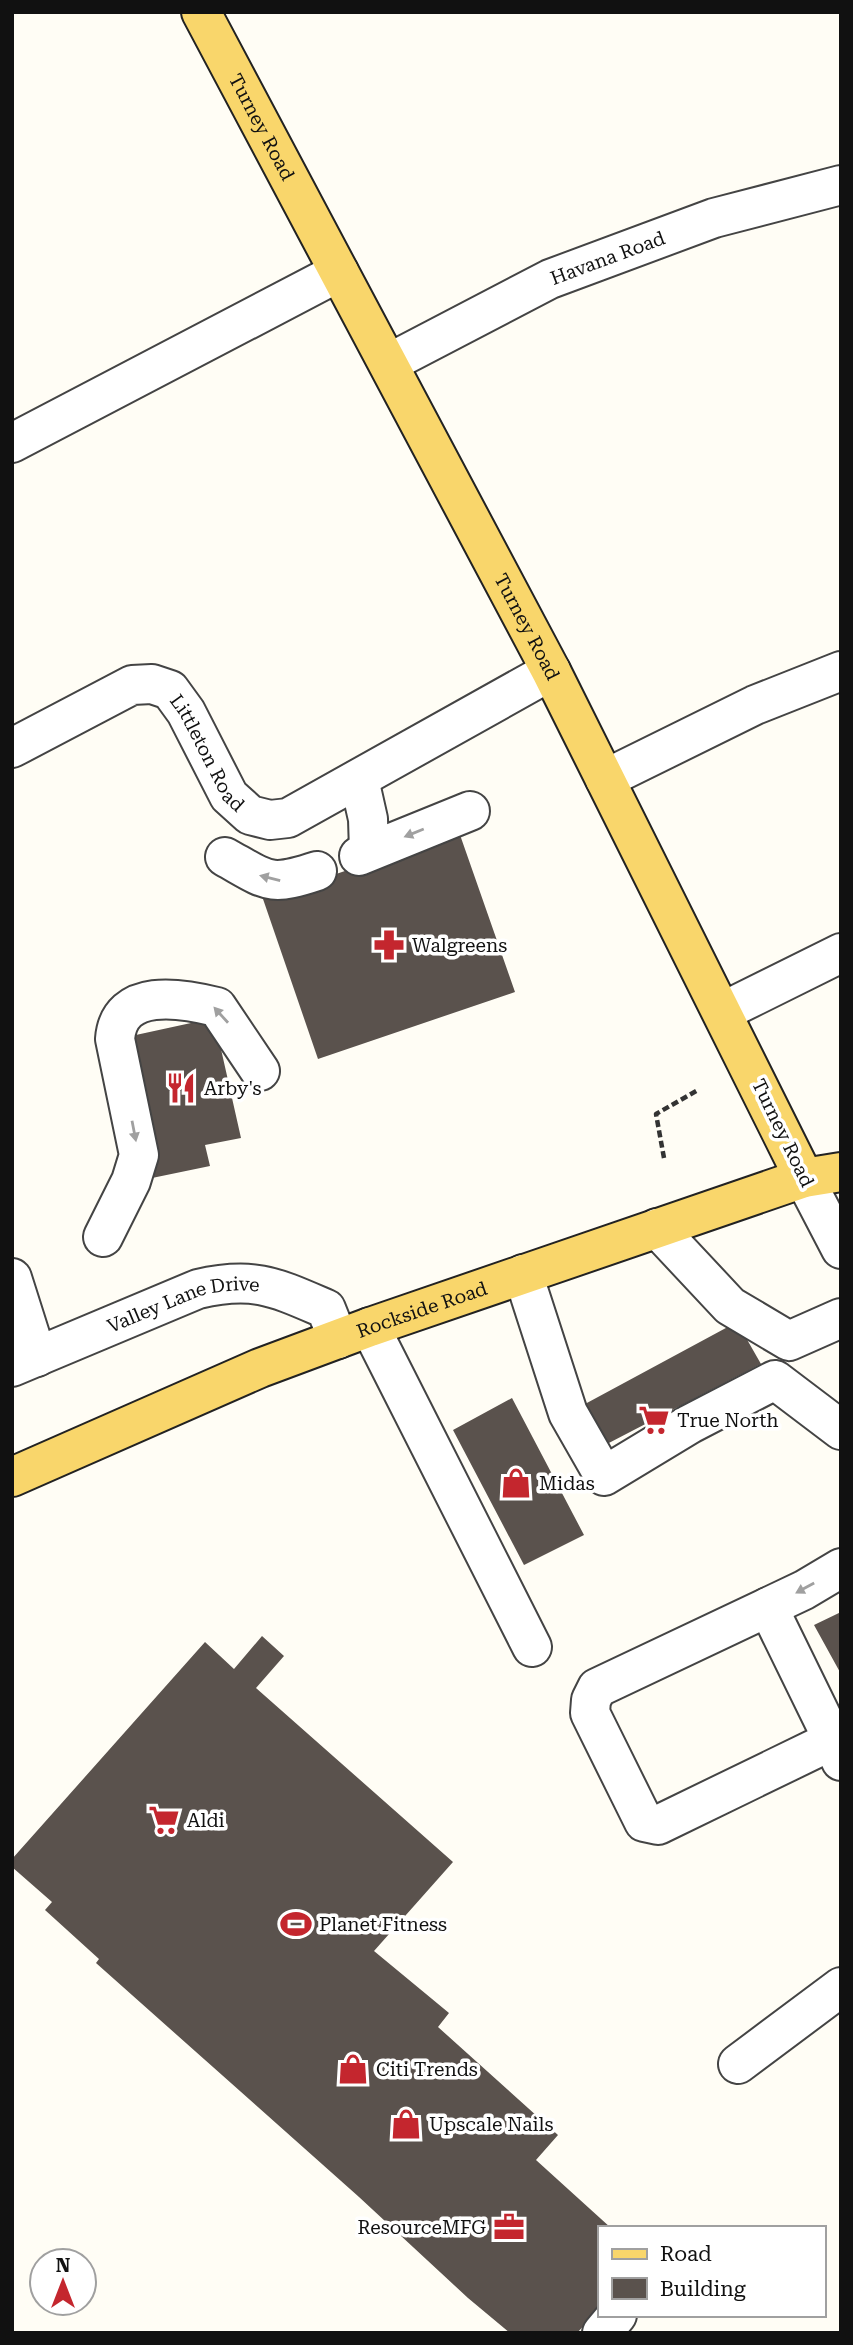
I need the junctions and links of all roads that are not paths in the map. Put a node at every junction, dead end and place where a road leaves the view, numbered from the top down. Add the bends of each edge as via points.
1 (201, 12) edge
2 (841, 185) edge
3 (339, 272) junction
4 (389, 363) junction
5 (12, 443) edge
6 (551, 671) junction
7 (841, 671) edge
8 (12, 748) edge
9 (359, 779) junction
10 (605, 779) junction
11 (470, 811) dead end
12 (225, 857) dead end
13 (317, 871) dead end
14 (841, 953) edge
15 (722, 1012) junction
16 (260, 1071) dead end
17 (823, 1175) edge
18 (657, 1228) junction
19 (103, 1237) dead end
20 (841, 1249) edge
21 (523, 1274) junction
22 (13, 1286) edge
23 (841, 1318) edge
24 (354, 1333) junction
25 (25, 1362) edge
26 (841, 1430) edge
27 (12, 1477) edge
28 (841, 1568) edge
29 (768, 1607) junction
30 (531, 1647) dead end
31 (837, 1751) edge
32 (841, 1987) edge
33 (738, 2064) dead end
34 (615, 2317) edge
35 (602, 2333) edge

1 - 3 main road, Turney Road
2 - 4 street, Havana Road via 714,218 550,279
3 - 4 main road, Turney Road
3 - 5 street
4 - 6 main road, Turney Road
6 - 9 street, Littleton Road
6 - 10 main road, Turney Road
7 - 10 street via 755,705
8 - 9 street, Littleton Road via 132,685 152,684 170,690 229,796 250,815 288,818
11 -> 9 street via 364,853 368,819
10 - 15 main road, Turney Road
13 -> 12 street via 270,882
14 - 15 street
15 - 17 main road, Turney Road
16 -> 19 street via 217,1007 187,999 145,1001 124,1012 116,1025 116,1039 139,1155
17 - 18 main road, Rockside Road
17 - 20 street, Turney Road
18 - 21 main road, Rockside Road
18 - 23 street via 730,1306 789,1341
21 - 24 main road, Rockside Road
21 - 26 street via 568,1413 604,1476 775,1380
22 - 25 street
24 - 25 street, Valley Lane Drive via 326,1309 261,1283 233,1283 198,1289
24 - 27 main road, Rockside Road via 260,1368
24 - 30 street, Valley Lane Drive
28 -> 29 street
29 - 31 street
29 - 31 street via 597,1688 590,1713 644,1822 651,1825
32 - 33 street
34 - 35 street

